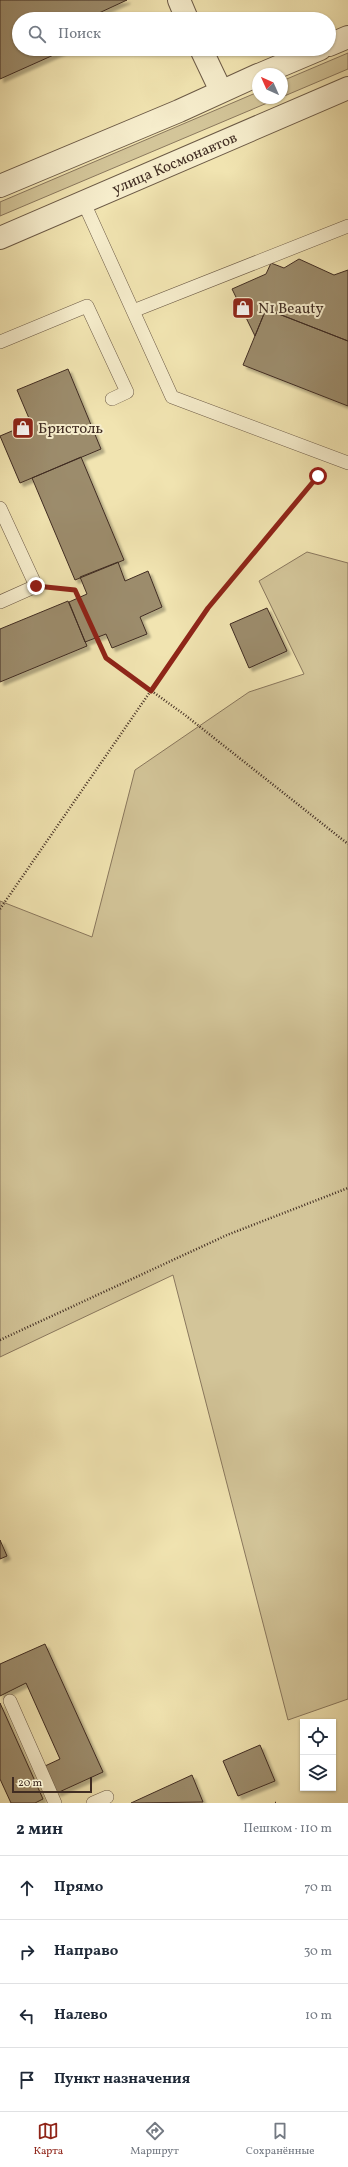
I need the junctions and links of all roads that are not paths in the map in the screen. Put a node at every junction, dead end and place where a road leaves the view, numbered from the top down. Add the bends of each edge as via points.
1 (179, 0) edge
2 (184, 12) edge
3 (348, 37) edge
4 (336, 42) edge
5 (204, 56) edge
6 (303, 56) edge
7 (275, 68) edge
8 (252, 78) edge
9 (348, 88) edge
10 (221, 91) junction
11 (0, 186) edge
12 (84, 203) junction
13 (348, 226) edge
14 (0, 238) edge
15 (133, 311) junction
16 (0, 342) edge
17 (112, 399) dead end
18 (348, 463) edge
19 (0, 508) edge
20 (0, 602) edge
21 (10, 1701) dead end
22 (107, 1797) dead end
23 (55, 1803) edge
24 (93, 1803) edge

1 - 2 street
3 - 4 street
5 - 10 street
6 - 7 street
8 - 10 street
9 - 12 street, улица Космонавтов
10 - 11 street
12 - 14 street, улица Космонавтов
12 - 15 lane
13 - 15 lane
15 - 18 lane via 172,397
16 - 17 lane via 88,306 127,392
19 - 20 lane via 36,586
21 - 23 lane
22 - 24 lane

